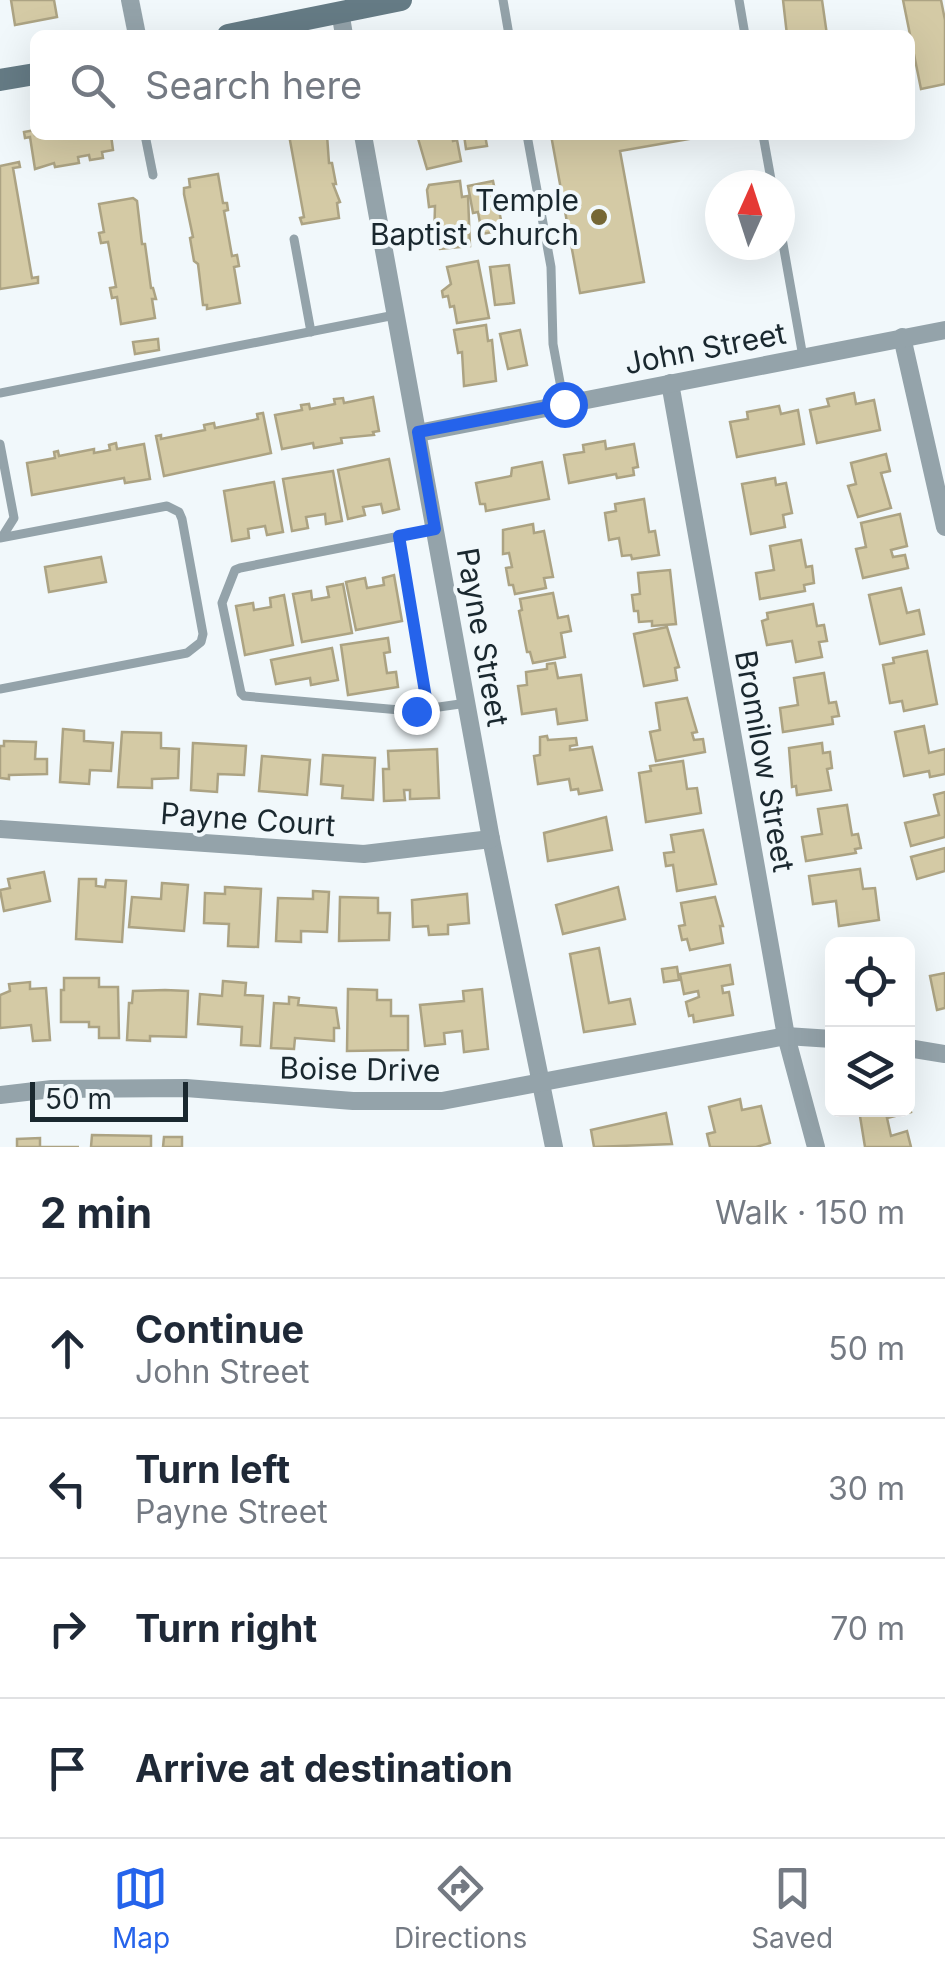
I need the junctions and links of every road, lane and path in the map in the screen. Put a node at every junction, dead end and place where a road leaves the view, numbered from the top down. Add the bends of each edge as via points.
1 (130, 0) edge
2 (401, 0) edge
3 (503, 0) edge
4 (739, 0) edge
5 (342, 23) edge
6 (136, 30) edge
7 (276, 30) edge
8 (508, 30) edge
9 (745, 30) edge
10 (30, 75) edge
11 (0, 80) edge
12 (146, 140) edge
13 (364, 140) edge
14 (528, 140) edge
15 (765, 140) edge
16 (770, 170) edge
17 (154, 176) dead end
18 (294, 239) dead end
19 (786, 260) edge
20 (396, 315) junction
21 (945, 330) edge
22 (310, 332) junction
23 (902, 337) junction
24 (803, 357) junction
25 (670, 383) junction
26 (0, 393) edge
27 (564, 404) junction
28 (418, 432) junction
29 (0, 444) edge
30 (945, 527) edge
31 (435, 529) junction
32 (399, 536) junction
33 (1, 538) edge
34 (0, 689) edge
35 (467, 703) junction
36 (428, 710) junction
37 (0, 829) edge
38 (491, 839) junction
39 (786, 1036) junction
40 (825, 1039) edge
41 (915, 1049) edge
42 (945, 1054) edge
43 (540, 1081) junction
44 (0, 1095) edge
45 (554, 1147) edge
46 (816, 1147) edge

1 - 6 street
2 - 5 main road
3 - 8 lane
4 - 9 lane
5 - 7 main road
10 - 11 main road
12 - 17 lane
13 - 20 street, Payne Street
14 - 27 lane via 551,267 553,344
15 - 16 lane
18 - 22 lane
19 - 24 lane
20 - 22 lane
20 - 28 street, Payne Street
21 - 23 street, John Street
22 - 26 lane
23 - 24 street, John Street
23 - 30 street
24 - 25 street, John Street
25 - 27 street, John Street
25 - 39 street, Bromilow Street
27 - 28 street, John Street
28 - 31 street, Payne Street
29 - 33 lane via 14,518
31 - 32 lane
31 - 35 street, Payne Street
32 - 36 lane
32 - 36 lane via 240,568 222,603 244,696
33 - 34 lane via 174,508 182,519 203,634 187,653
35 - 36 lane
35 - 38 street, Payne Street
37 - 38 street, Payne Court via 364,854
38 - 43 street, Payne Street
39 - 40 street, Boise Drive
39 - 43 street, Boise Drive
39 - 46 street, Bromilow Street
41 - 42 street
43 - 44 street, Boise Drive via 442,1100 353,1101 186,1088
43 - 45 street, Payne Street

